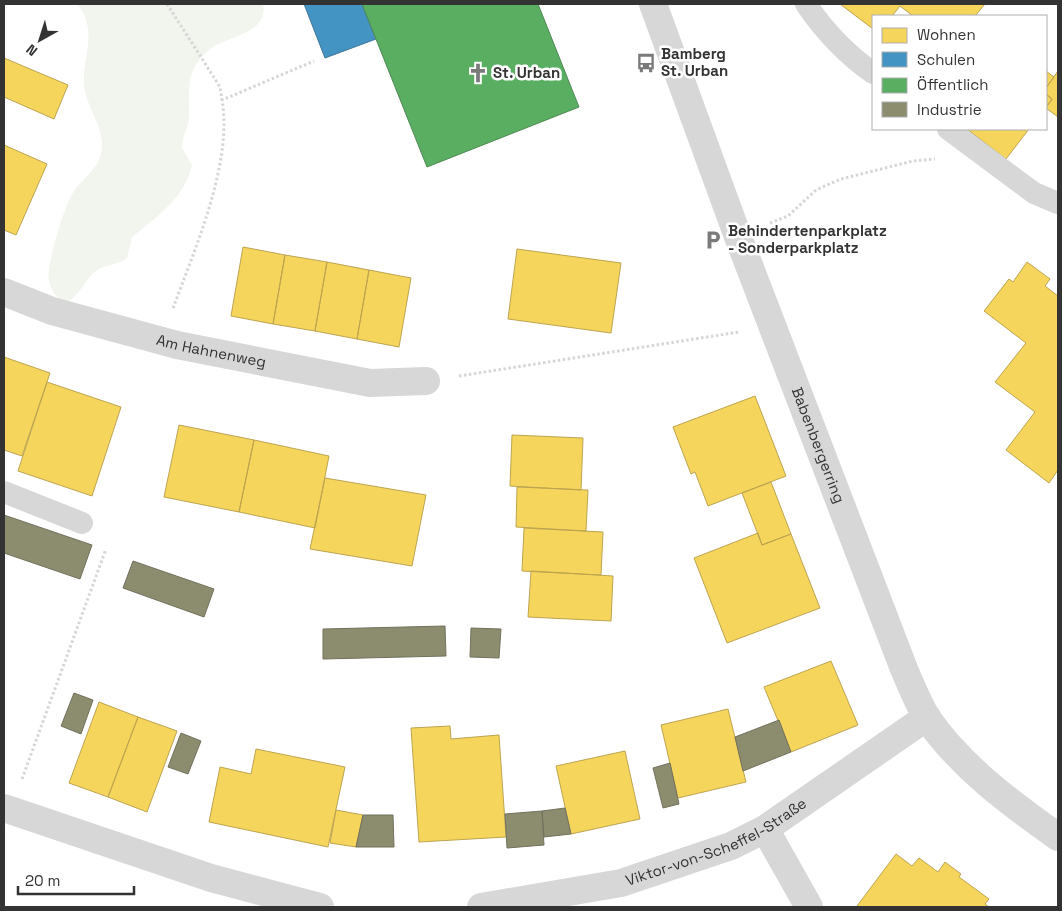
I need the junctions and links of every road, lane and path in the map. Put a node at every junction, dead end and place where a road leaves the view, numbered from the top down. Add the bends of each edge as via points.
1 (166, 4) edge
2 (653, 4) edge
3 (806, 4) edge
4 (314, 61) dead end
5 (872, 73) edge
6 (222, 100) junction
7 (949, 130) edge
8 (983, 155) junction
9 (1058, 202) edge
10 (788, 216) dead end
11 (4, 292) edge
12 (708, 336) dead end
13 (161, 340) junction
14 (473, 374) dead end
15 (426, 381) dead end
16 (4, 492) edge
17 (82, 523) dead end
18 (106, 549) dead end
19 (927, 717) junction
20 (7, 809) edge
21 (765, 829) junction
22 (1058, 837) edge
23 (320, 907) edge
24 (481, 907) edge
25 (809, 907) edge

1 - 6 path via 220,87
2 - 19 street, Babenbergerring via 737,234 904,669
3 - 5 lane via 821,26 850,57
4 - 6 path
6 - 13 path via 225,118 222,159 216,184
7 - 8 lane
8 - 9 lane via 1034,193
8 - 10 path via 913,161 841,179 816,190
11 - 13 street, Am Hahnenweg via 52,311
12 - 14 path
13 - 15 street, Am Hahnenweg via 370,383
16 - 17 lane
18 - 20 path
19 - 21 street, Viktor-von-Scheffel-Straße
19 - 22 street, Babenbergerring via 964,762 1022,812
20 - 23 street via 211,878
21 - 24 street, Viktor-von-Scheffel-Straße via 731,846 620,883
21 - 25 street

